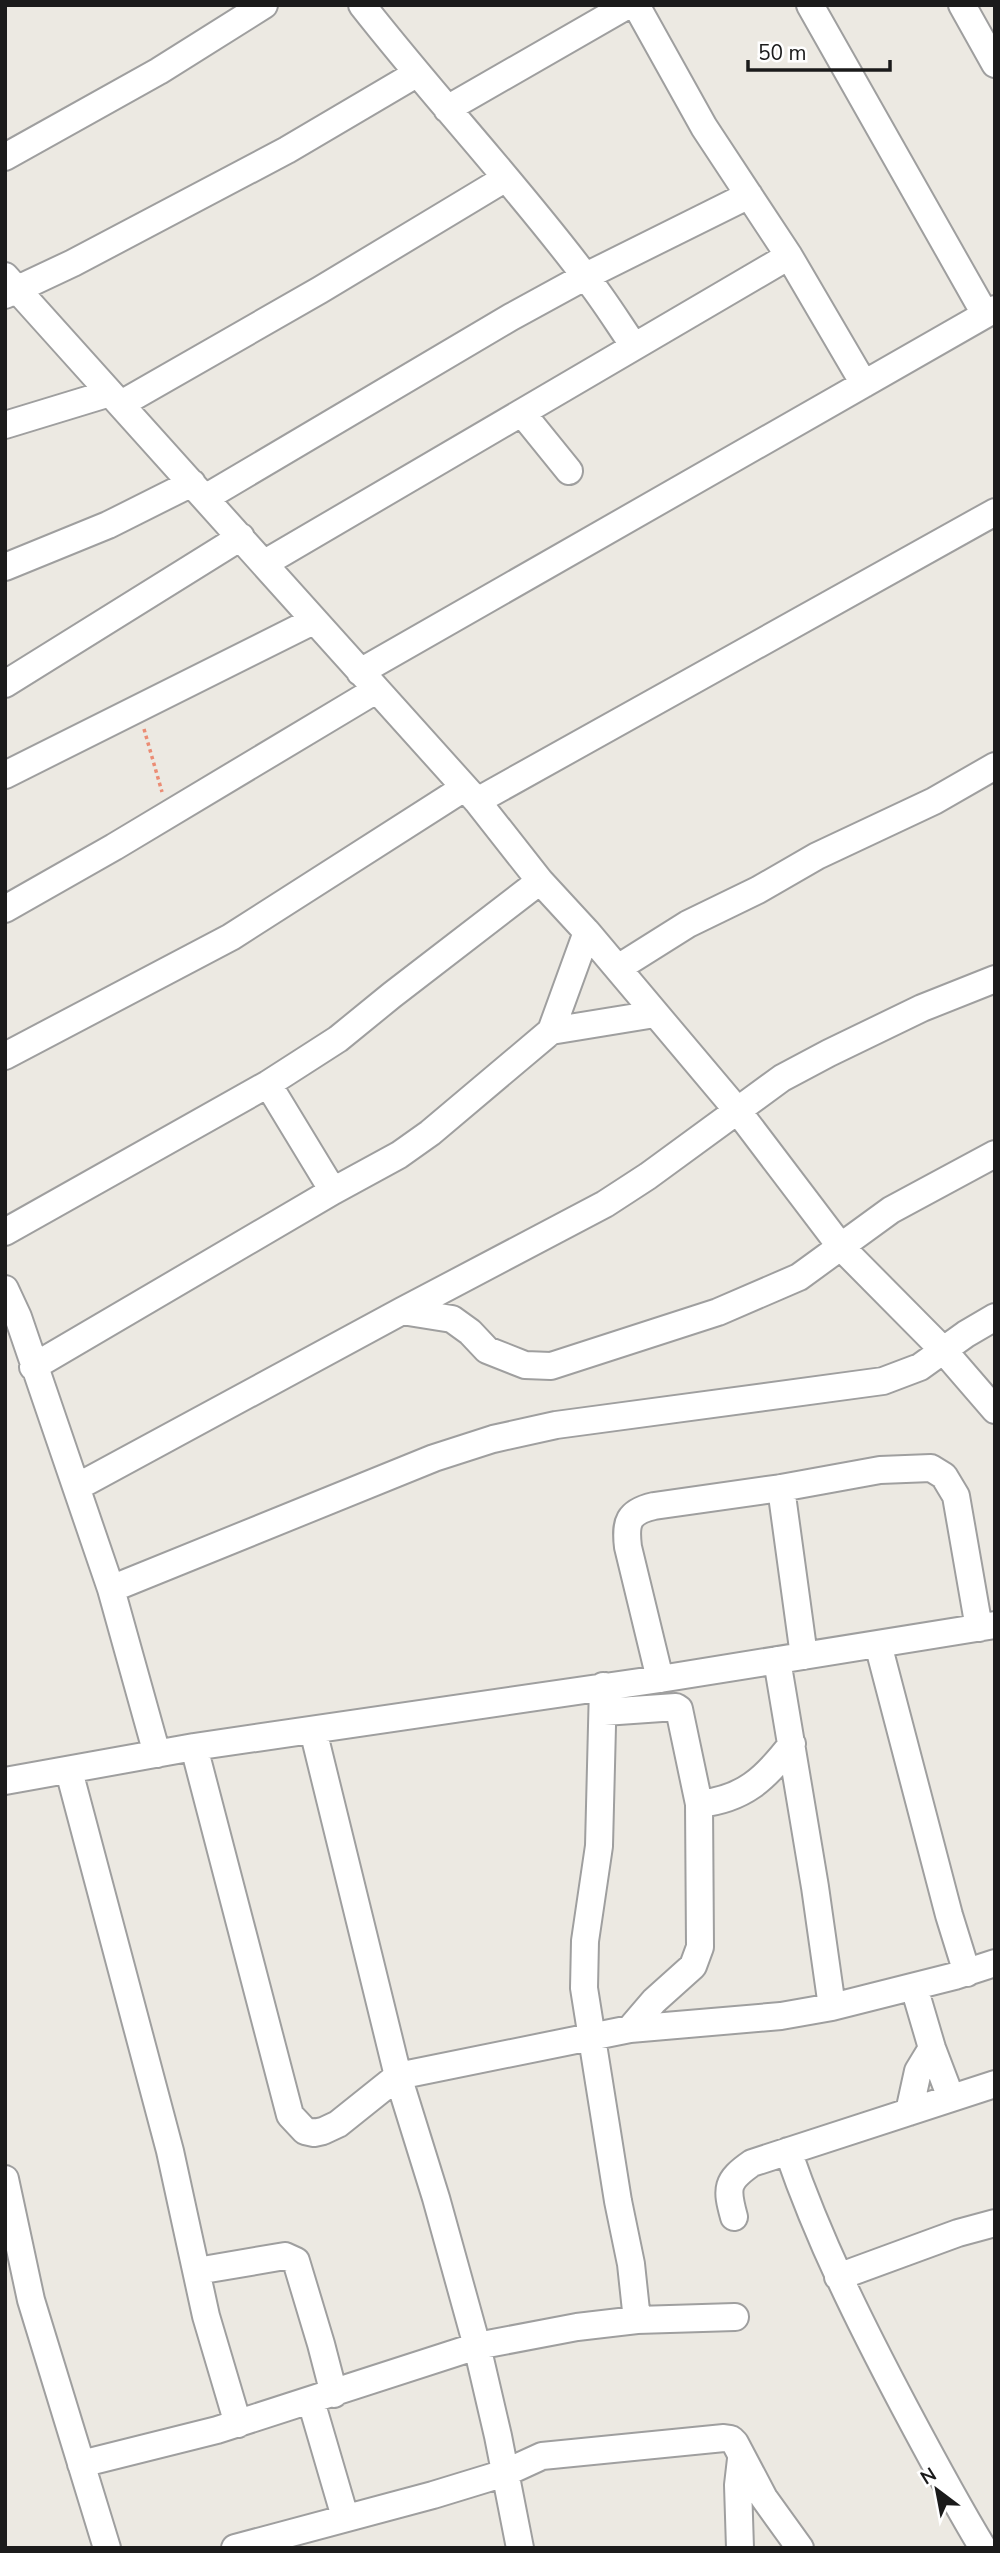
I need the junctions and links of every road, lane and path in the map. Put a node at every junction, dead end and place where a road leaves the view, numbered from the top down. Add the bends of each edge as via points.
1 (264, 5) edge
2 (362, 5) edge
3 (628, 5) edge
4 (636, 5) edge
5 (810, 5) edge
6 (962, 5) edge
7 (995, 64) edge
8 (416, 74) junction
9 (447, 109) junction
10 (5, 158) edge
11 (506, 178) junction
12 (749, 195) junction
13 (789, 256) junction
14 (586, 276) junction
15 (10, 287) edge
16 (990, 312) edge
17 (634, 346) junction
18 (864, 384) junction
19 (116, 399) junction
20 (522, 412) junction
21 (5, 425) edge
22 (569, 471) dead end
23 (199, 490) junction
24 (995, 512) edge
25 (241, 537) junction
26 (265, 563) junction
27 (5, 567) edge
28 (313, 621) junction
29 (368, 681) junction
30 (5, 684) edge
31 (138, 708) junction
32 (995, 766) edge
33 (5, 775) edge
34 (471, 795) junction
35 (169, 814) junction
36 (540, 881) junction
37 (5, 909) edge
38 (587, 932) junction
39 (618, 968) junction
40 (995, 979) edge
41 (655, 1014) junction
42 (551, 1031) junction
43 (5, 1056) edge
44 (268, 1084) junction
45 (737, 1110) junction
46 (995, 1154) edge
47 (333, 1191) junction
48 (5, 1232) edge
49 (841, 1247) junction
50 (5, 1289) edge
51 (402, 1311) junction
52 (995, 1317) edge
53 (12, 1319) edge
54 (944, 1351) junction
55 (33, 1367) junction
56 (995, 1410) edge
57 (77, 1488) junction
58 (781, 1488) junction
59 (111, 1590) junction
60 (987, 1626) edge
61 (878, 1644) junction
62 (804, 1656) junction
63 (777, 1660) junction
64 (660, 1679) junction
65 (603, 1685) junction
66 (604, 1712) junction
67 (313, 1730) junction
68 (792, 1744) junction
69 (194, 1747) junction
70 (157, 1754) junction
71 (69, 1771) junction
72 (5, 1781) edge
73 (699, 1804) junction
74 (995, 1964) edge
75 (967, 1973) junction
76 (914, 1987) junction
77 (832, 2007) junction
78 (630, 2029) junction
79 (592, 2036) junction
80 (932, 2048) junction
81 (398, 2076) junction
82 (995, 2084) edge
83 (951, 2098) junction
84 (909, 2112) junction
85 (788, 2151) junction
86 (5, 2179) edge
87 (734, 2217) dead end
88 (995, 2223) edge
89 (197, 2271) junction
90 (838, 2277) junction
91 (736, 2317) dead end
92 (637, 2320) junction
93 (477, 2346) junction
94 (323, 2397) junction
95 (238, 2424) junction
96 (498, 2436) junction
97 (542, 2456) junction
98 (741, 2456) junction
99 (81, 2464) junction
100 (505, 2473) junction
101 (345, 2517) junction
102 (107, 2548) edge
103 (235, 2548) edge
104 (520, 2548) edge
105 (740, 2548) edge
106 (800, 2548) edge
107 (983, 2548) edge

1 - 10 street
2 - 8 street
3 - 9 street
4 - 12 street via 704,127
5 - 16 street
6 - 7 street
8 - 9 street
8 - 15 street via 287,150
9 - 11 street
11 - 14 street
11 - 19 street via 320,290
12 - 13 street
12 - 14 street
13 - 17 street
13 - 18 street
14 - 17 street
14 - 23 street
15 - 19 street
16 - 18 street
17 - 20 street
18 - 29 street
19 - 21 street
19 - 23 street
20 - 22 street
20 - 26 street
23 - 25 street
23 - 27 street
24 - 34 street
25 - 26 street
25 - 30 street
26 - 28 street
28 - 29 street
28 - 31 street
29 - 34 street
29 - 35 street
31 - 33 street
31 - 35 path
32 - 39 street via 688,924
34 - 36 street
34 - 43 street via 231,937
35 - 37 street
36 - 38 street
36 - 44 street via 338,1039
38 - 39 street
38 - 42 street
39 - 41 street
40 - 45 street via 829,1053
41 - 42 street
41 - 45 street
42 - 47 street via 430,1133
44 - 47 street
44 - 48 street
45 - 49 street
45 - 51 street via 605,1204
46 - 49 street via 891,1210
47 - 55 street
49 - 51 street via 799,1277 718,1312 551,1366 525,1365 486,1350 452,1319
49 - 54 street
50 - 53 street
51 - 57 street
52 - 54 street
53 - 55 street
54 - 56 street
54 - 59 street via 920,1367 883,1381 556,1425 493,1439 434,1458
55 - 57 street
57 - 59 street
58 - 60 street via 880,1470 923,1467 939,1472 960,1509
58 - 62 street
58 - 64 street via 654,1506 631,1517 626,1530 628,1547
59 - 70 street
60 - 61 street
61 - 62 street
61 - 75 street
62 - 63 street
63 - 64 street
63 - 68 street
64 - 65 street
65 - 66 street
65 - 67 street
66 - 73 street via 679,1709
66 - 79 street via 599,1846 585,1941 584,1988
67 - 69 street
67 - 81 street
68 - 73 street via 775,1767 740,1795
68 - 77 street
69 - 70 street
69 - 81 street via 290,2115 305,2131 323,2131
70 - 71 street
71 - 72 street
71 - 89 street via 170,2151
73 - 78 street via 701,1947 693,1966
74 - 75 street
75 - 76 street
76 - 77 street
76 - 80 street
77 - 78 street
78 - 79 street
79 - 81 street
79 - 92 street
80 - 83 street
80 - 84 street via 918,2071
81 - 93 street
82 - 83 street
83 - 84 street
84 - 85 street
85 - 87 street via 752,2163 735,2176 728,2194
85 - 90 street
86 - 99 street via 31,2300
88 - 90 street
89 - 94 street via 292,2257 308,2299
89 - 95 street
90 - 107 street
91 - 92 street
92 - 93 street
93 - 94 street
93 - 96 street
94 - 95 street
94 - 101 street
95 - 99 street
96 - 97 street
96 - 100 street
97 - 98 street via 724,2438 735,2443
97 - 100 street
98 - 105 street
98 - 106 street
99 - 102 street
100 - 101 street
100 - 104 street
101 - 103 street

